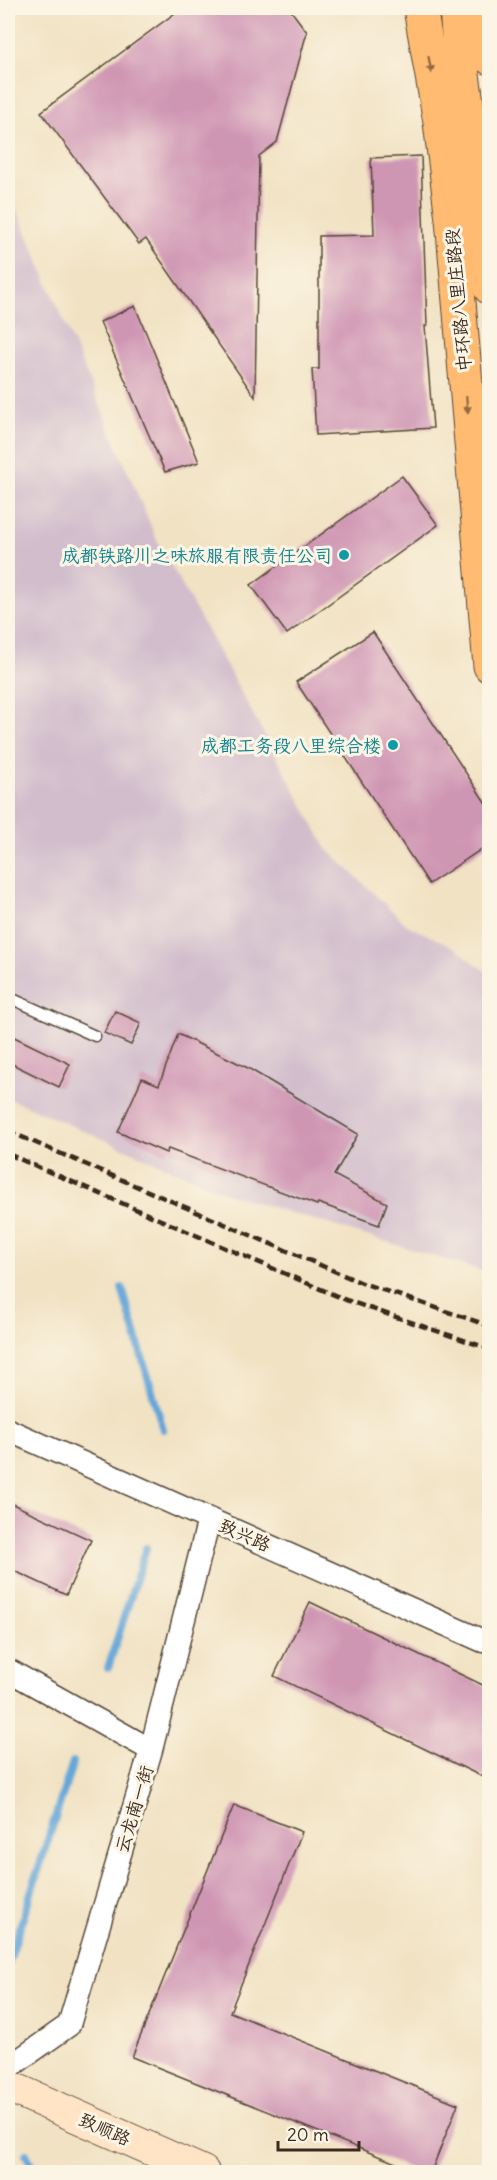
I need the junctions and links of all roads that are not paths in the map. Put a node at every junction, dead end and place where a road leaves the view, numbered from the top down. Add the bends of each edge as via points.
1 (420, 8) edge
2 (456, 8) edge
3 (487, 8) edge
4 (489, 58) edge
5 (489, 288) edge
6 (489, 666) edge
7 (8, 997) edge
8 (95, 1036) dead end
9 (8, 1430) edge
10 (209, 1519) junction
11 (483, 1641) dead end
12 (8, 1670) edge
13 (151, 1750) junction
14 (8, 2068) edge
15 (8, 2086) edge
16 (203, 2172) edge

1 -> 6 main road, 中环路八里庄路段 via 452,219
2 - 5 main road
3 - 4 main road
7 - 8 lane
9 - 10 street, 致兴路
10 - 11 street, 致兴路
10 - 13 street, 云龙南一街
12 - 13 street
13 - 14 street, 云龙南一街 via 69,2025
15 - 16 street, 致顺路

